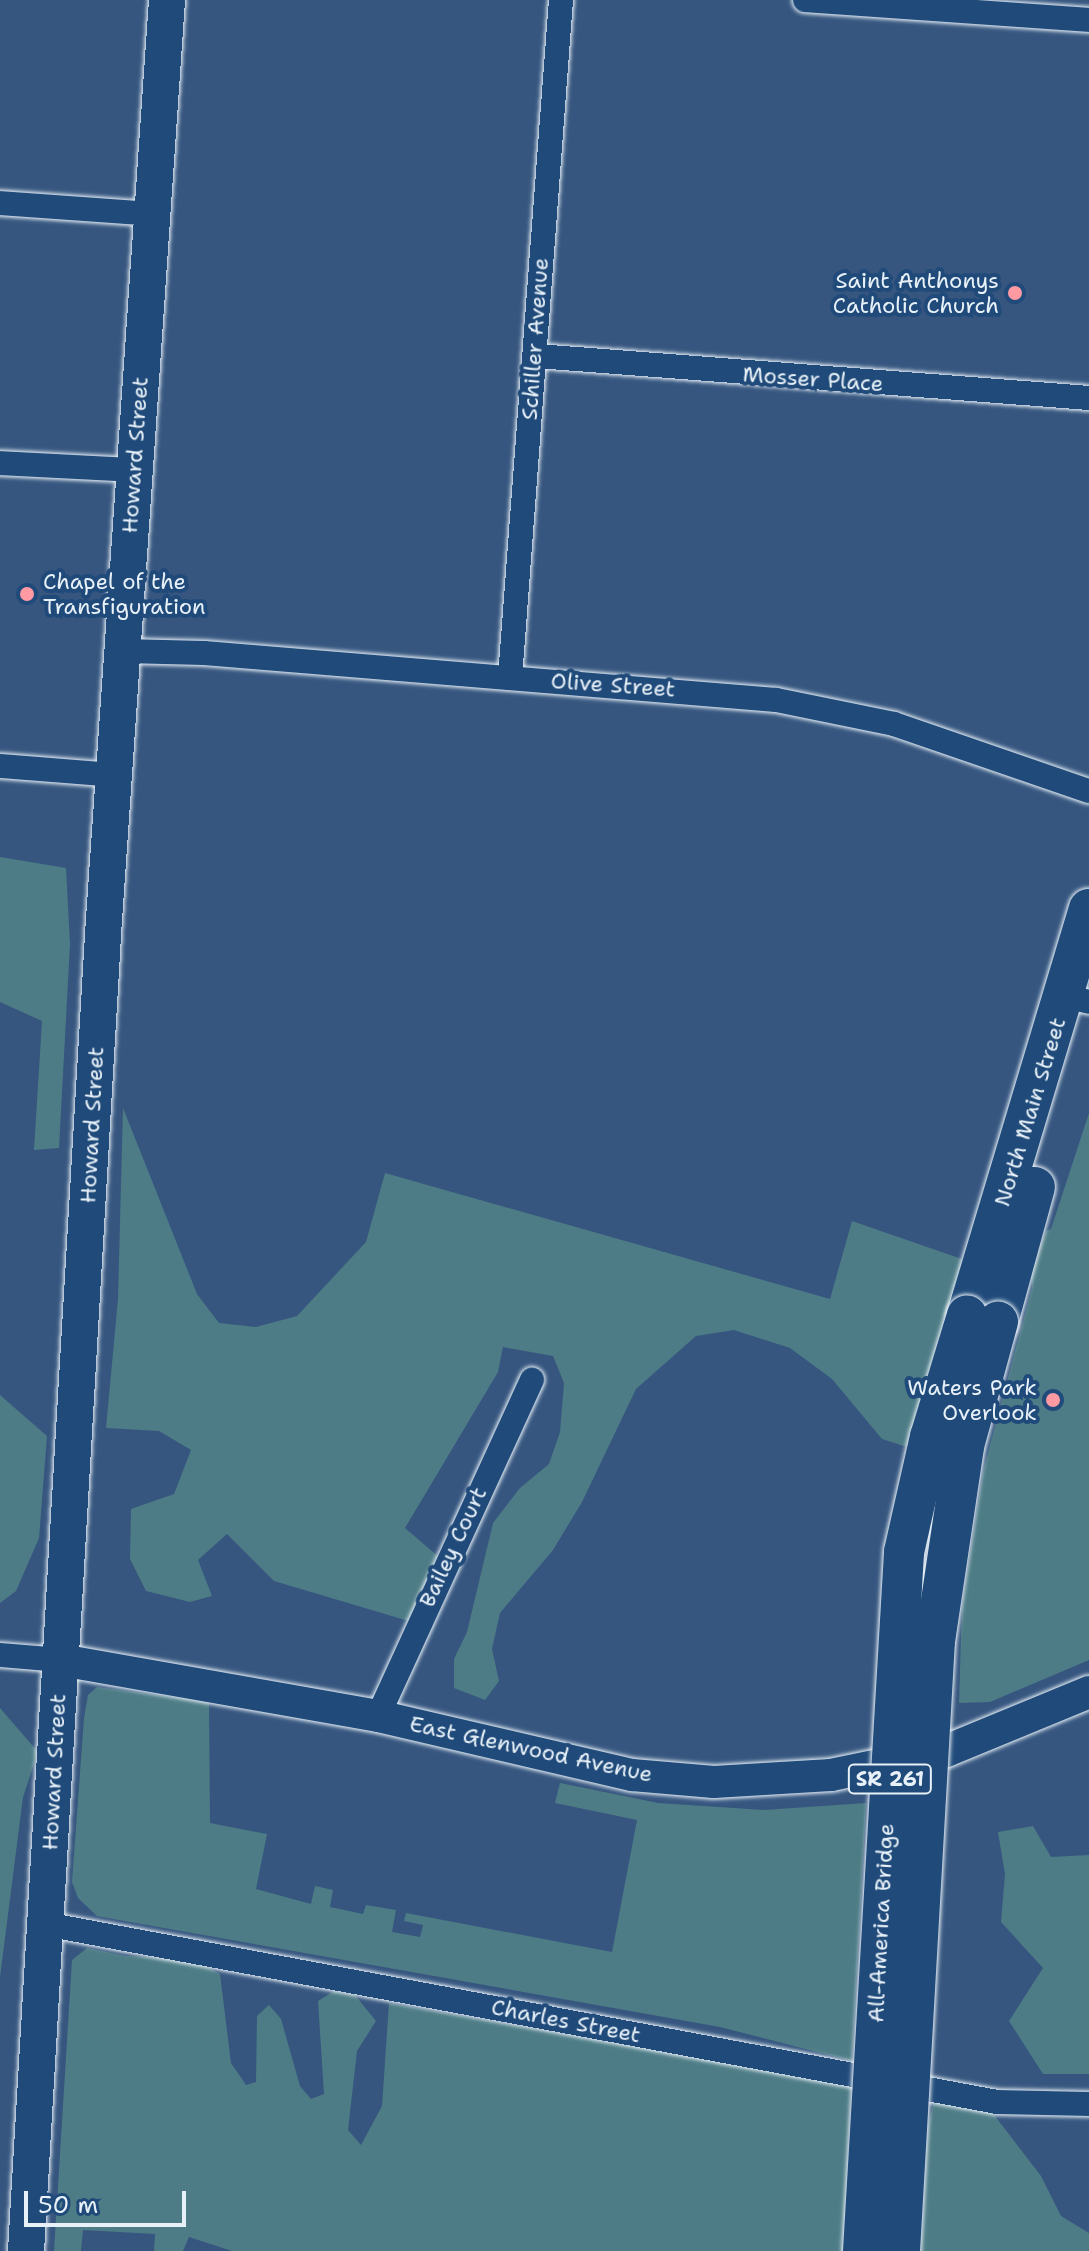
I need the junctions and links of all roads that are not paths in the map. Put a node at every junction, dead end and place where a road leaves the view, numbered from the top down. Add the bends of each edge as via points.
1 (167, 0) edge
2 (561, 0) edge
3 (805, 0) edge
4 (1016, 8) edge
5 (1089, 20) edge
6 (0, 203) edge
7 (154, 214) junction
8 (537, 356) junction
9 (1089, 398) edge
10 (0, 463) edge
11 (134, 470) junction
12 (124, 651) junction
13 (510, 678) junction
14 (0, 766) edge
15 (114, 775) junction
16 (1089, 791) edge
17 (1089, 909) edge
18 (1081, 987) edge
19 (982, 1318) junction
20 (532, 1380) dead end
21 (0, 1655) edge
22 (61, 1660) junction
23 (1089, 1692) edge
24 (378, 1716) junction
25 (45, 1924) junction
26 (1089, 2104) edge
27 (26, 2251) edge
28 (863, 2251) edge
29 (900, 2251) edge

1 - 7 main road, Howard Street
2 - 8 street, Schiller Avenue
3 - 4 street
4 - 5 street
6 - 7 street
7 - 11 main road, Howard Street
8 - 9 street, Mosser Place
8 - 13 street, Schiller Avenue
10 - 11 street
11 - 12 main road, Howard Street
12 - 13 street, Olive Street
12 - 15 main road, Howard Street
13 - 16 street, Olive Street via 709,691 844,712 978,750
14 - 15 street
15 - 22 main road, Howard Street
17 - 18 main road, North Main Street / SR 261
18 - 19 main road, North Main Street / SR 261
19 - 28 main road, All-America Bridge / SR 261, bridge via 930,1437 904,1552
19 - 29 main road, All-America Bridge / SR 261, bridge via 935,1641
20 - 24 street, Bailey Court
21 - 22 street
22 - 24 street, East Glenwood Avenue
22 - 25 main road, Howard Street
23 - 24 street, East Glenwood Avenue via 946,1751 831,1775 714,1782 632,1775
25 - 26 street, Charles Street via 997,2102
25 - 27 main road, Howard Street

